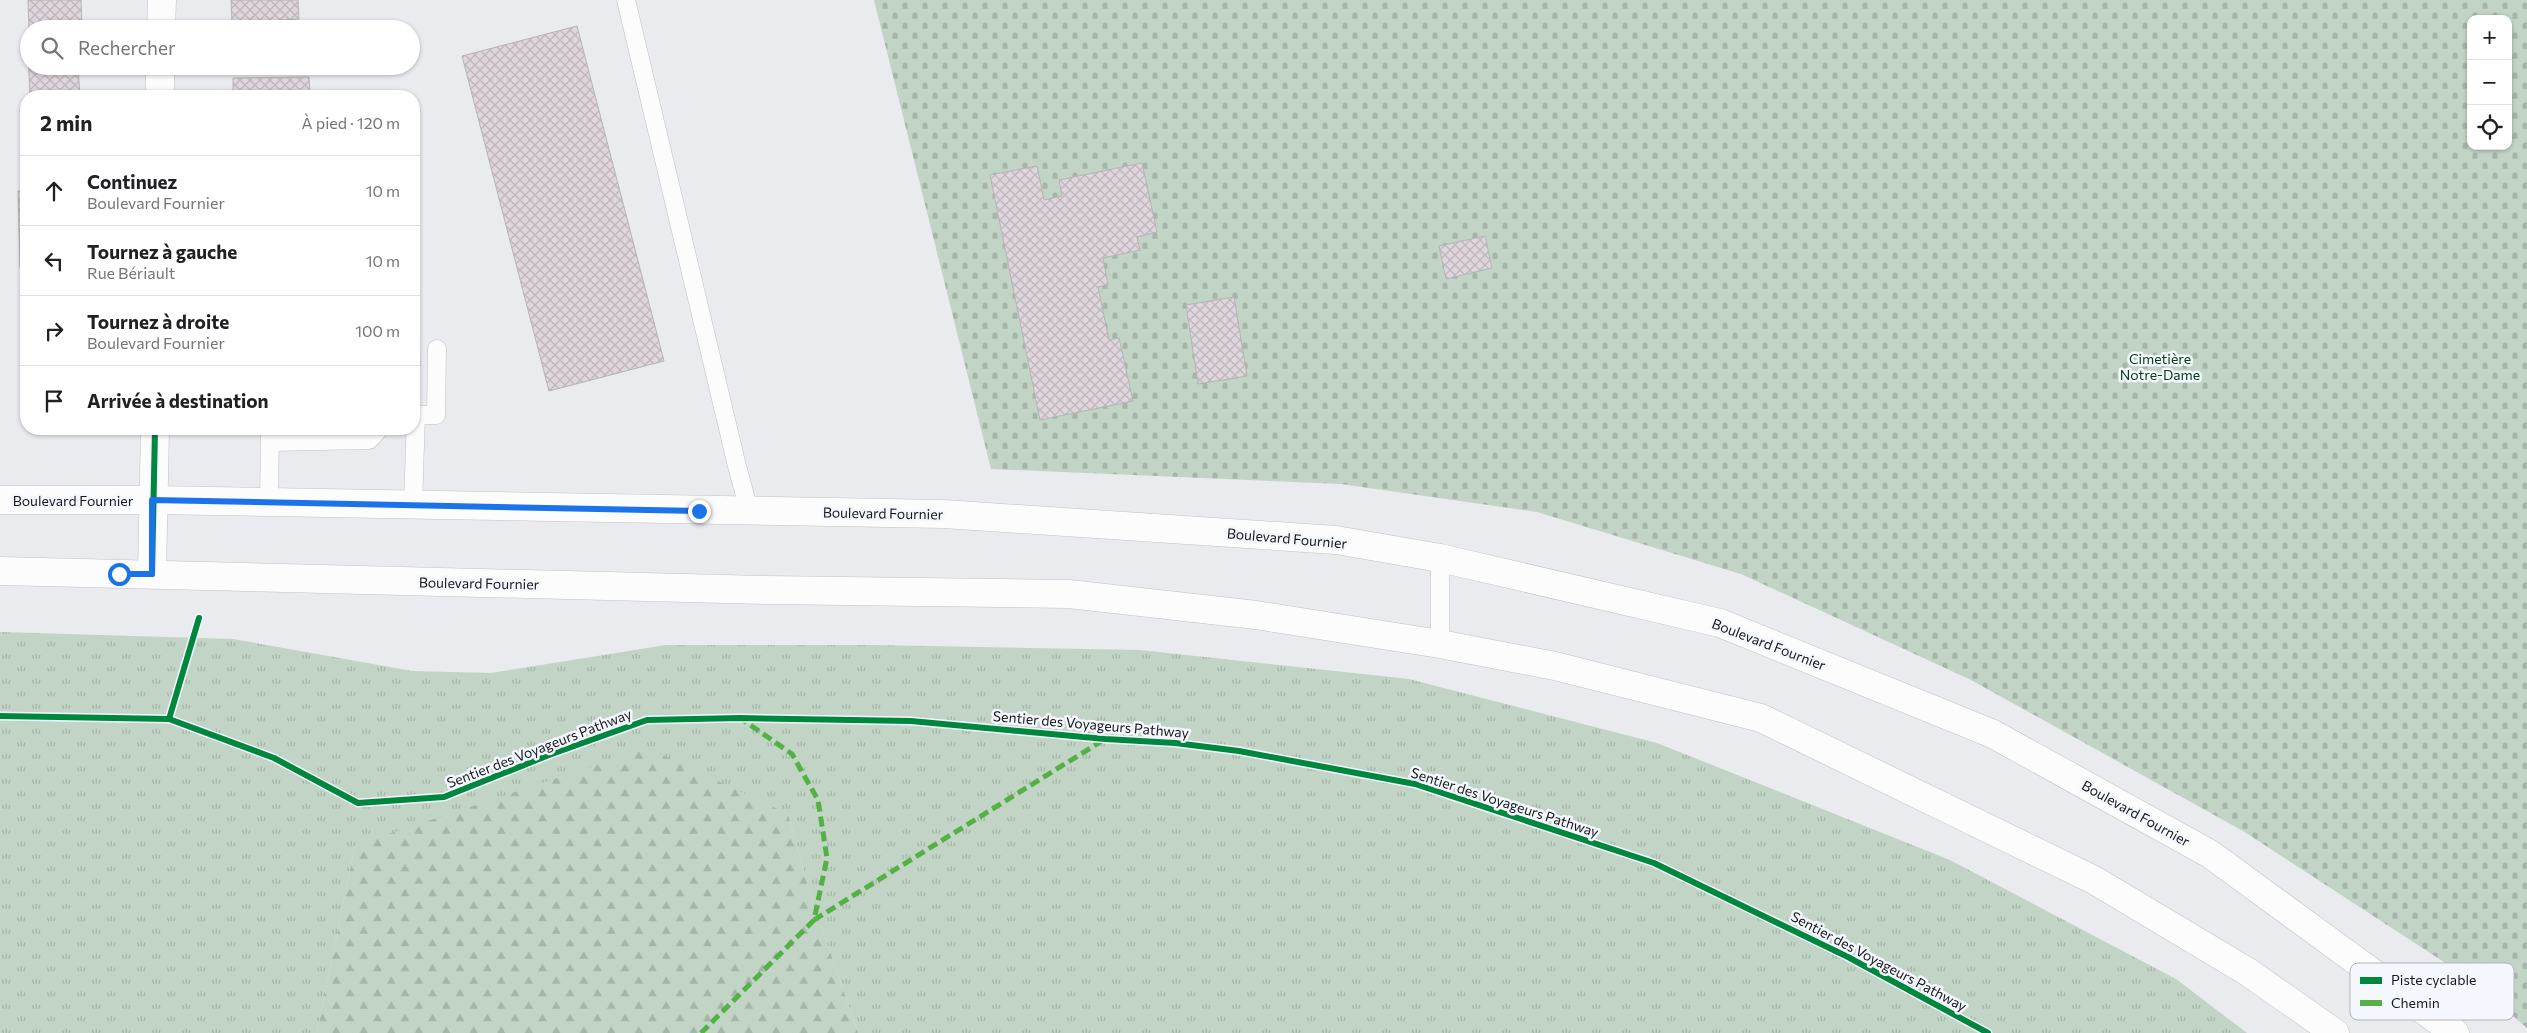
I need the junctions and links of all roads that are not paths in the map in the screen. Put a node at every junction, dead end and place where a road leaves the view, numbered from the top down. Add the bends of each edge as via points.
1 (162, 0) edge
2 (626, 0) edge
3 (161, 20) edge
4 (160, 75) edge
5 (160, 90) edge
6 (437, 349) dead end
7 (420, 415) edge
8 (154, 435) edge
9 (270, 435) edge
10 (373, 435) edge
11 (415, 435) edge
12 (0, 500) edge
13 (152, 500) junction
14 (269, 502) junction
15 (413, 505) junction
16 (749, 510) junction
17 (1440, 558) junction
18 (0, 571) edge
19 (152, 574) junction
20 (1440, 644) junction
21 (2359, 963) edge
22 (2437, 1020) edge
23 (2334, 1033) edge
24 (2455, 1033) edge

1 - 3 main road
2 - 16 lane
4 - 5 main road
6 - 7 lane via 436,415
8 - 13 main road
9 - 10 lane via 368,440
9 - 14 lane
11 - 15 lane
12 - 13 main road, Boulevard Fournier
13 - 14 main road, Boulevard Fournier
13 - 19 main road
14 - 15 main road, Boulevard Fournier
15 - 16 main road, Boulevard Fournier
16 - 17 main road, Boulevard Fournier via 944,514 1316,539
17 - 20 lane
17 - 21 main road, Boulevard Fournier via 1720,623 1993,734 2210,854
18 - 19 main road, Boulevard Fournier
19 - 20 main road, Boulevard Fournier via 748,590 1069,594 1256,615
20 - 23 main road, Boulevard Fournier via 1555,666 1761,718 2094,880 2248,972
22 - 24 main road, Boulevard Fournier

